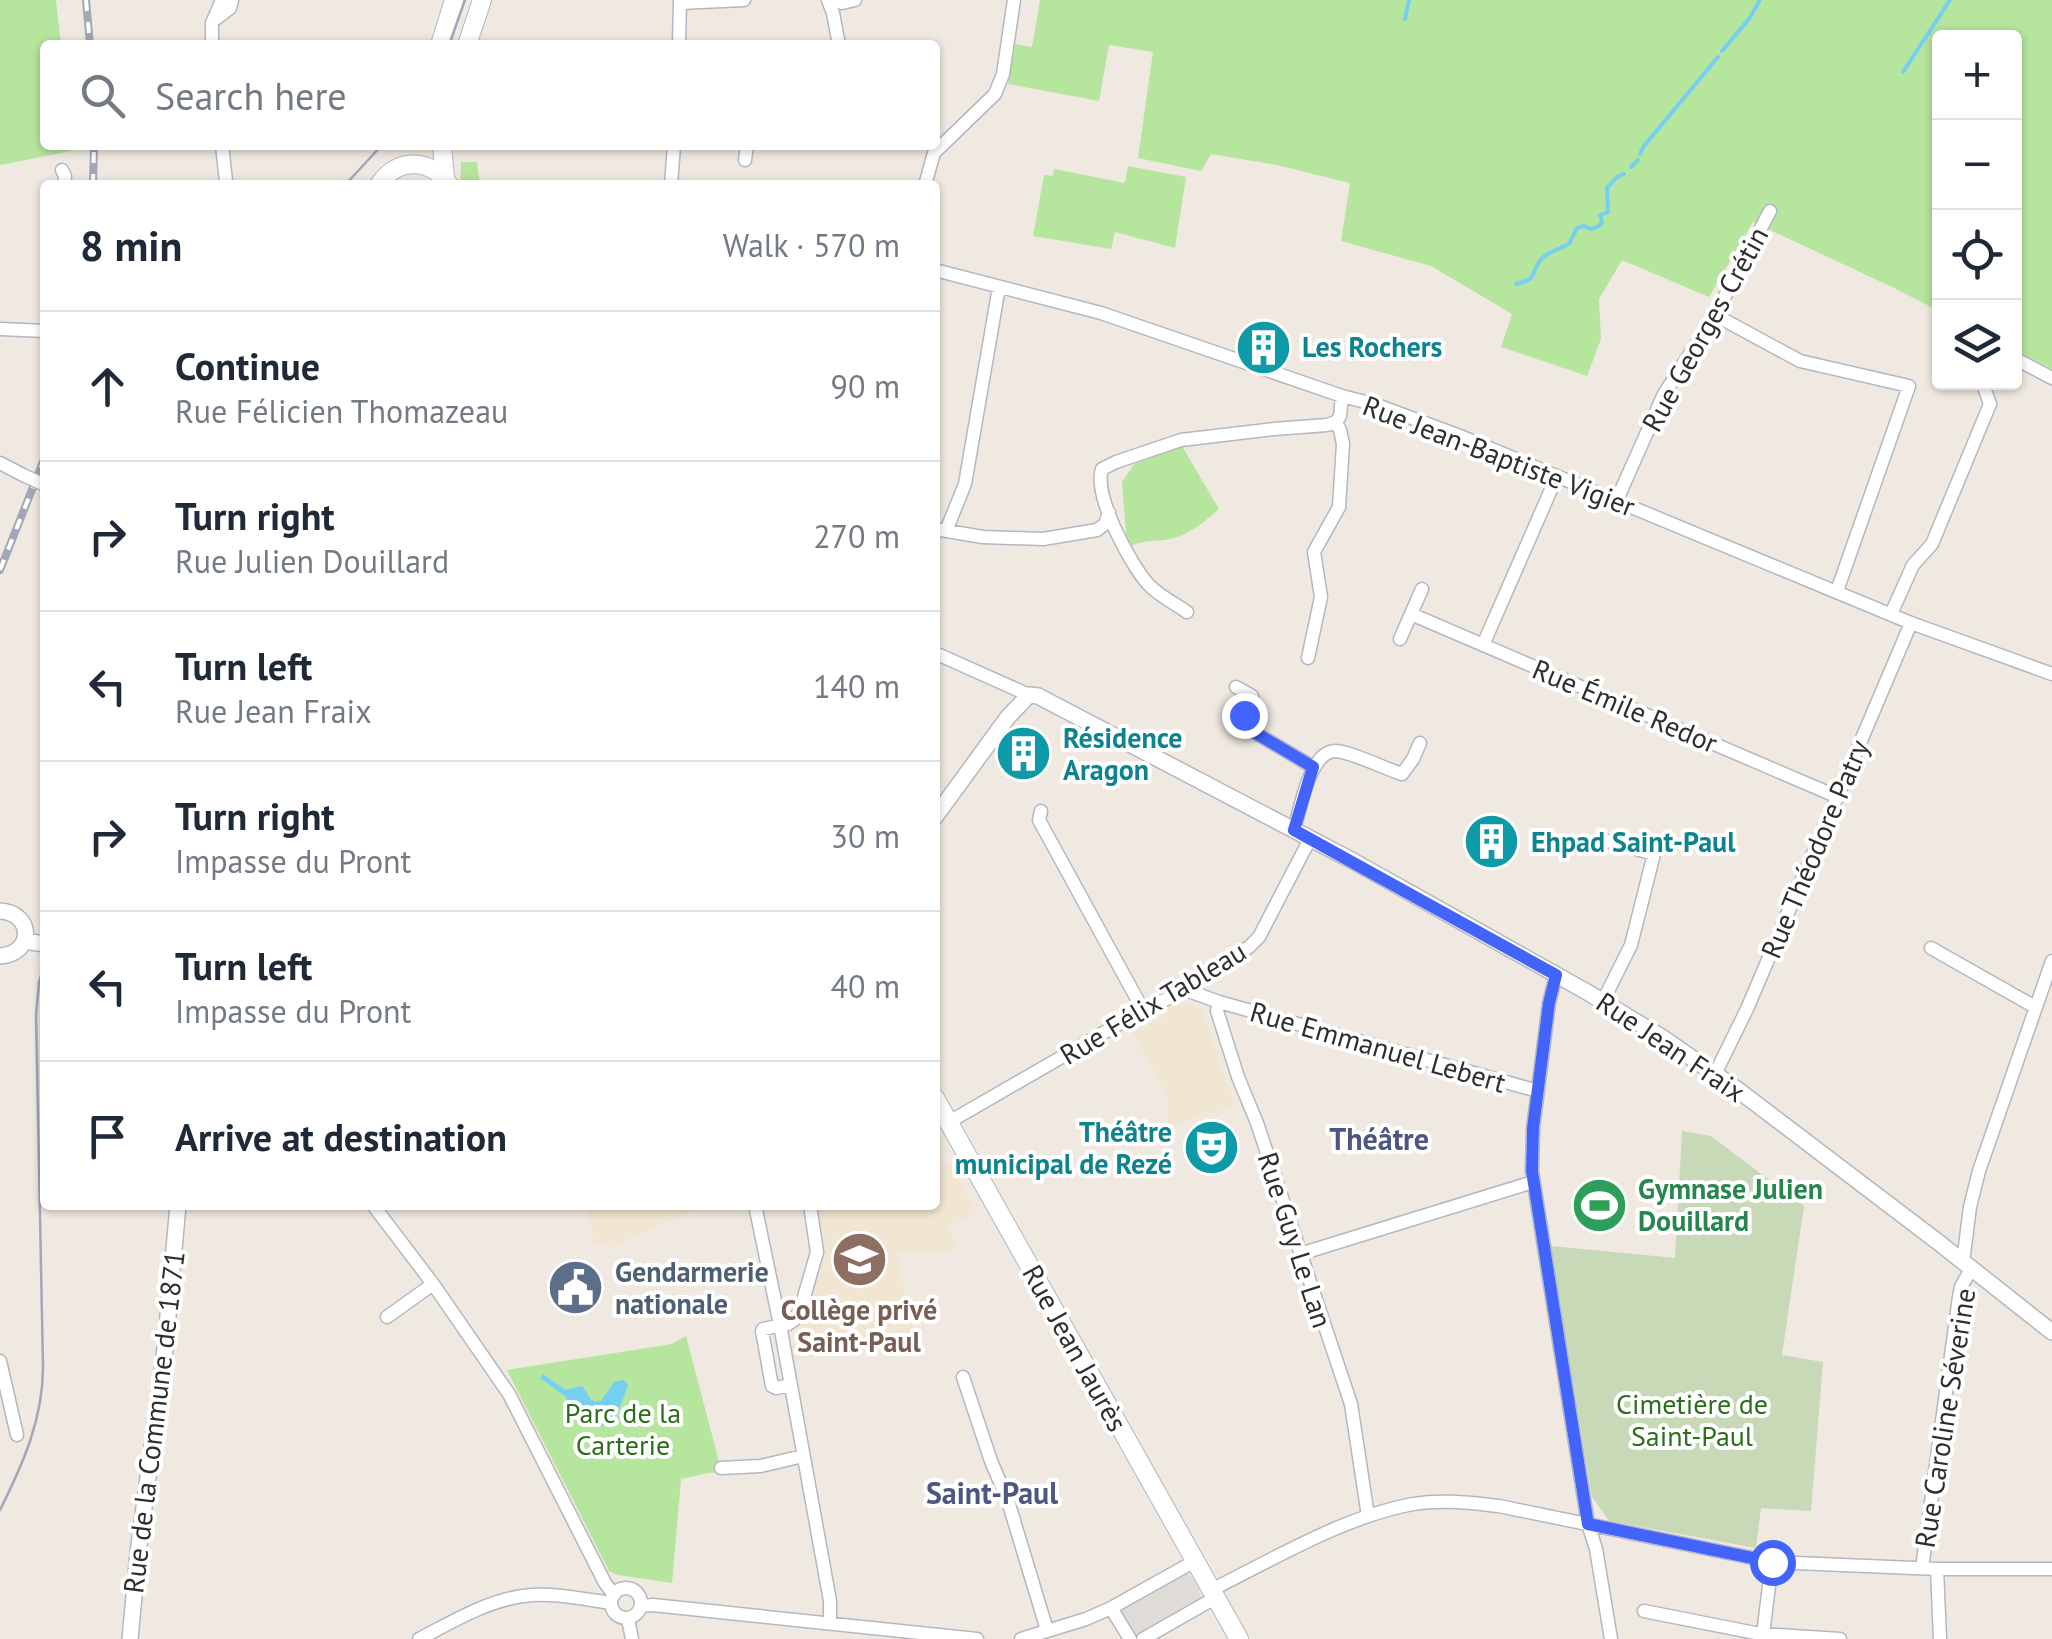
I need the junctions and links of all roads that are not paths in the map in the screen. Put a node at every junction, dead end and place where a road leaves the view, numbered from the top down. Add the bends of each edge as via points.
1 (222, 0) edge
2 (232, 0) edge
3 (454, 0) edge
4 (482, 0) edge
5 (744, 0) edge
6 (828, 0) edge
7 (855, 0) edge
8 (1014, 0) edge
9 (680, 2) edge
10 (212, 23) junction
11 (212, 40) edge
12 (442, 40) edge
13 (469, 40) edge
14 (679, 40) edge
15 (838, 40) edge
16 (940, 147) edge
17 (223, 150) edge
18 (413, 150) edge
19 (443, 150) edge
20 (674, 150) edge
21 (746, 150) edge
22 (937, 150) edge
23 (745, 160) dead end
24 (399, 166) junction
25 (62, 170) dead end
26 (65, 180) edge
27 (227, 180) edge
28 (383, 180) edge
29 (445, 180) edge
30 (447, 180) edge
31 (672, 180) edge
32 (926, 180) edge
33 (1770, 211) dead end
34 (940, 271) edge
35 (1000, 287) junction
36 (1716, 315) junction
37 (0, 328) edge
38 (40, 331) edge
39 (2022, 362) edge
40 (2052, 378) edge
41 (1985, 390) edge
42 (1342, 396) junction
43 (1336, 422) junction
44 (0, 464) edge
45 (1557, 476) junction
46 (40, 483) edge
47 (1616, 502) junction
48 (1109, 512) junction
49 (940, 530) edge
50 (1422, 589) dead end
51 (1837, 591) junction
52 (1188, 612) dead end
53 (1411, 614) junction
54 (1891, 614) junction
55 (1910, 623) junction
56 (1400, 639) dead end
57 (1483, 644) junction
58 (940, 655) edge
59 (1308, 658) dead end
60 (2052, 674) edge
61 (1236, 687) dead end
62 (1029, 695) junction
63 (1420, 743) dead end
64 (1313, 767) junction
65 (1838, 797) junction
66 (940, 809) edge
67 (1040, 812) dead end
68 (1294, 830) junction
69 (1310, 838) junction
70 (1604, 840) dead end
71 (0, 911) edge
72 (24, 941) junction
73 (40, 943) edge
74 (1931, 948) dead end
75 (0, 956) edge
76 (2052, 961) edge
77 (1556, 975) junction
78 (1186, 990) junction
79 (1603, 1001) junction
80 (1219, 1002) junction
81 (2035, 1008) junction
82 (1144, 1010) junction
83 (1716, 1074) junction
84 (1538, 1091) junction
85 (940, 1107) edge
86 (949, 1122) junction
87 (1533, 1182) junction
88 (178, 1210) edge
89 (378, 1210) edge
90 (756, 1210) edge
91 (811, 1210) edge
92 (1300, 1254) junction
93 (1967, 1265) junction
94 (433, 1284) junction
95 (387, 1317) dead end
96 (780, 1325) junction
97 (2052, 1332) edge
98 (0, 1361) edge
99 (963, 1376) dead end
100 (18, 1436) dead end
101 (803, 1456) junction
102 (721, 1468) dead end
103 (1368, 1516) junction
104 (1588, 1524) junction
105 (1195, 1561) junction
106 (1772, 1562) junction
107 (1922, 1568) junction
108 (1937, 1569) junction
109 (2052, 1569) edge
110 (1213, 1594) junction
111 (613, 1599) junction
112 (642, 1606) junction
113 (1111, 1608) junction
114 (1644, 1611) dead end
115 (628, 1618) junction
116 (830, 1623) junction
117 (1047, 1630) junction
118 (1763, 1634) junction
119 (130, 1639) edge
120 (420, 1639) edge
121 (632, 1639) edge
122 (976, 1639) edge
123 (1021, 1639) edge
124 (1130, 1639) edge
125 (1142, 1639) edge
126 (1238, 1639) edge
127 (1611, 1639) edge
128 (1821, 1639) edge
129 (1840, 1639) edge
130 (1940, 1639) edge

1 - 10 street
2 - 10 street
3 - 12 main road
4 - 13 main road
5 - 9 street
6 - 7 street
6 - 15 street
8 - 16 street via 995,94
9 - 14 street
10 - 11 street
17 - 27 street
18 - 24 main road
19 - 30 main road
20 - 31 street
21 - 23 street
22 - 32 street
24 - 28 main road
24 - 29 main road via 428,166
25 - 26 street
33 - 36 street, Rue Georges Crétin
34 - 35 street, Rue Jean-Baptiste Vigier
35 - 42 street, Rue Jean-Baptiste Vigier via 1102,313
35 - 49 street via 965,484
36 - 47 street, Rue Georges Crétin via 1664,394
36 - 51 street via 1800,361 1909,386
37 - 38 street
39 - 40 street
41 - 54 street via 1990,404 1932,544 1913,565
42 - 43 street
42 - 45 street, Rue Jean-Baptiste Vigier
43 - 48 street via 1181,440 1109,464 1100,478
43 - 59 street via 1343,444 1340,506 1314,552 1321,598
44 - 46 street, bridge
45 - 47 street, Rue Jean-Baptiste Vigier
45 - 57 street
47 - 51 street, Rue Jean-Baptiste Vigier
48 - 49 street via 1097,530 1042,538
48 - 52 street via 1136,569
50 - 53 street
51 - 54 street, Rue Jean-Baptiste Vigier
53 - 56 street
53 - 57 street, Rue Émile Redor
54 - 55 street, Rue Jean-Baptiste Vigier
55 - 60 street, Rue Jean-Baptiste Vigier
55 - 65 street, Rue Théodore Patry
57 - 65 street, Rue Émile Redor
58 - 62 street, Rue Jean Fraix
61 - 64 street via 1252,696 1242,725
62 - 66 street
62 - 68 street, Rue Jean Fraix
63 - 64 street via 1402,774 1338,751
64 - 68 street
65 - 83 street, Rue Théodore Patry
67 - 82 street
68 - 69 street, Rue Jean Fraix
69 - 77 street, Rue Jean Fraix
69 - 78 street, Rue Félix Tableau via 1255,943
70 - 79 street via 1654,854 1631,945
71 - 72 street via 21,920
72 - 73 street
72 - 75 street via 13,954
74 - 81 street
76 - 81 street, Rue Caroline Séverine
77 - 79 street, Rue Jean Fraix
77 - 84 street
78 - 80 street
78 - 82 street, Rue Félix Tableau
79 - 83 street, Rue Jean Fraix
80 - 84 street, Rue Emmanuel Lebert
80 - 92 street, Rue Guy Le Lan via 1222,1028
81 - 93 street, Rue Caroline Séverine via 1979,1171
82 - 86 street, Rue Félix Tableau
83 - 93 street, Rue Jean Fraix
84 - 87 street
85 - 86 main road, Rue Jean Jaurès
86 - 105 main road, Rue Jean Jaurès
87 - 92 street
87 - 104 street
88 - 119 street, Rue de la Commune de 1871
89 - 94 street
90 - 96 street
91 - 96 street via 818,1252 800,1312
92 - 103 street, Rue Guy Le Lan via 1351,1404
93 - 97 street, Rue Jean Fraix
93 - 107 street, Rue Caroline Séverine
94 - 95 street
94 - 111 street via 509,1394
96 - 101 street via 762,1331 772,1386 790,1385
98 - 100 street
99 - 117 street
101 - 102 street
101 - 116 street
103 - 104 street via 1456,1502
103 - 110 street
104 - 106 street
104 - 127 street
105 - 110 main road, Rue Jean Jaurès
105 - 113 street
106 - 107 street
106 - 118 street
107 - 108 street
108 - 109 street
108 - 130 street
110 - 125 street
110 - 126 main road, Rue Jean Jaurès
111 - 112 street via 629,1588
111 - 115 street via 618,1616
111 - 120 street via 518,1596
112 - 115 street
112 - 116 street
113 - 117 street
113 - 124 street
114 - 118 street
115 - 121 street
116 - 122 street
117 - 123 street
118 - 128 street
128 - 129 street

